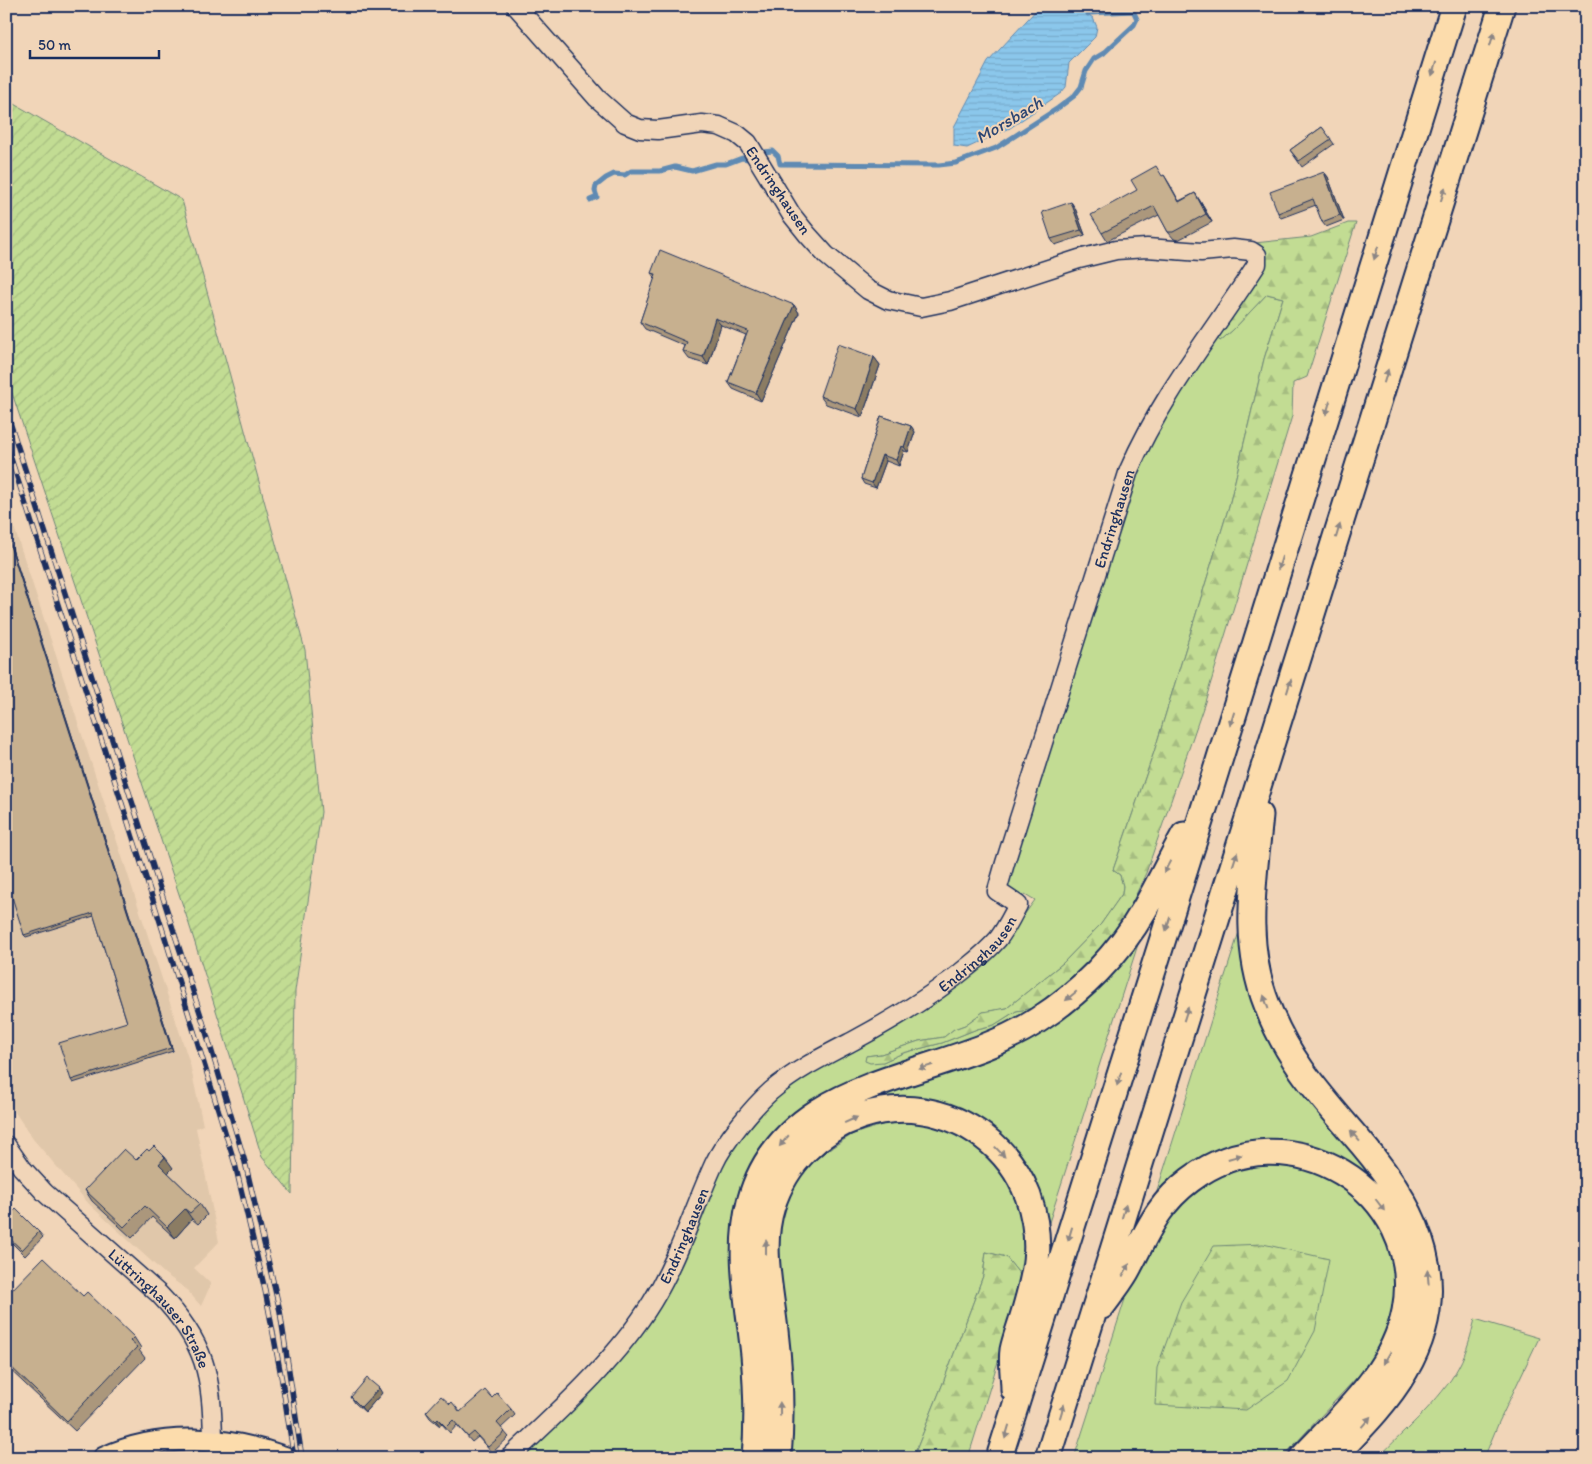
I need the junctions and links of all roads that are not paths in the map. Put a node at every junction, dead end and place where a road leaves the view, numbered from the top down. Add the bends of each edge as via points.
1 (516, 6) edge
2 (1454, 6) edge
3 (1502, 6) edge
4 (1264, 766) junction
5 (1214, 777) junction
6 (6, 1145) edge
7 (1088, 1324) junction
8 (1015, 1407) junction
9 (213, 1441) junction
10 (104, 1458) edge
11 (286, 1458) edge
12 (508, 1458) edge
13 (754, 1458) edge
14 (778, 1458) edge
15 (999, 1458) edge
16 (1048, 1458) edge
17 (1302, 1458) edge
18 (1332, 1458) edge

1 - 12 street, Endringhausen via 610,111 625,123 640,130 702,124 719,126 737,134 748,143 792,214 818,245 873,292 888,300 921,307 950,301 1078,259 1116,250 1147,248 1201,252 1233,249 1257,255 1257,264 1162,407 1129,470 997,891 1018,905 998,938 980,957 934,993 797,1071 754,1109 715,1162 671,1270 652,1303 603,1365
2 -> 5 highway
4 -> 3 highway
7 -> 4 highway
18 -> 4 highway via 1385,1400 1410,1361 1427,1309 1427,1266 1418,1231 1396,1187 1305,1077 1282,1040 1266,1004 1254,959 1251,915
5 -> 8 highway
5 -> 13 highway via 1143,911 1112,956 1073,994 1037,1021 996,1043 869,1086 832,1103 789,1134 772,1156 752,1195 744,1241 757,1392
6 - 9 street, Lüttringhauser Straße via 30,1178 159,1294 185,1325 208,1375
16 -> 7 highway
7 -> 17 highway via 1125,1273 1159,1210 1183,1185 1206,1168 1246,1154 1281,1152 1314,1158 1346,1174 1378,1202 1396,1234 1406,1271 1405,1311 1393,1347 1375,1377
14 -> 8 highway via 780,1378 766,1262 766,1231 770,1214 780,1185 803,1153 835,1127 870,1113 916,1110 954,1120 995,1146 1022,1182 1035,1221 1038,1248 1030,1294 1012,1352
8 -> 15 highway
9 - 10 main road via 153,1442
9 - 11 main road via 257,1448

